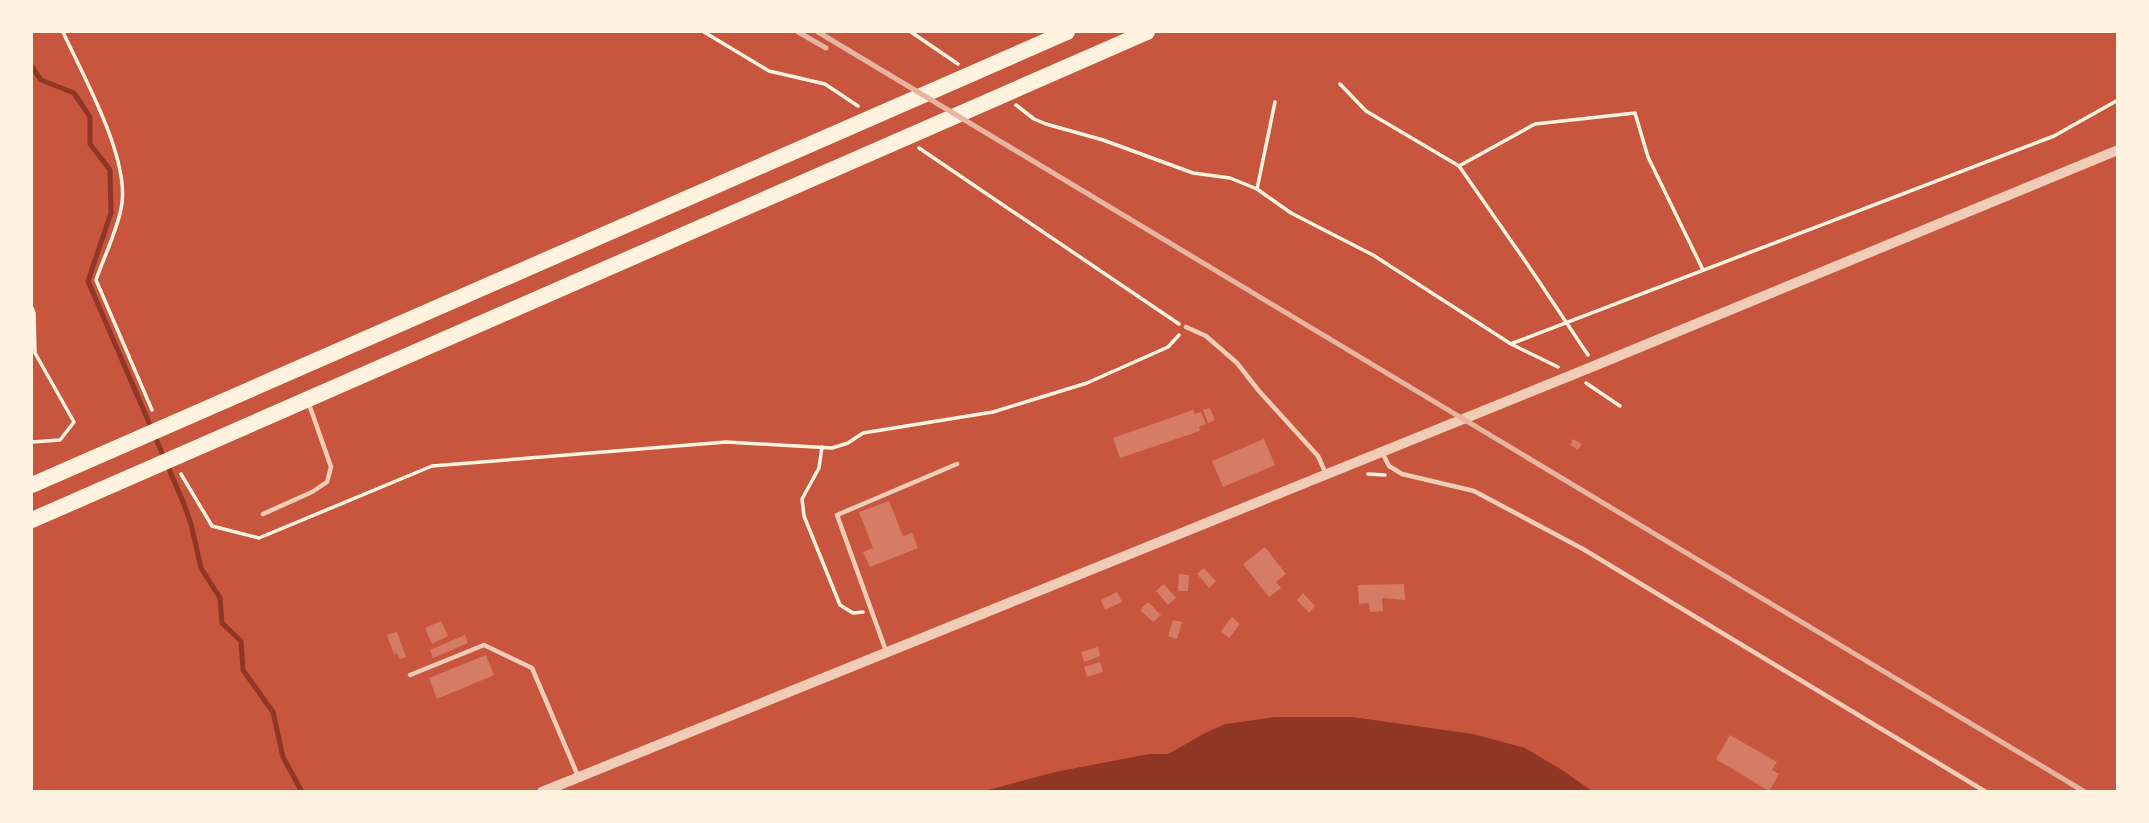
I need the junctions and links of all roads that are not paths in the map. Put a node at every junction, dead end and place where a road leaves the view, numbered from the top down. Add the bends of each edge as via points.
1 (1067, 32) edge
2 (1147, 32) edge
3 (2118, 150) edge
4 (1186, 327) road end
5 (307, 399) junction
6 (1382, 452) junction
7 (957, 464) dead end
8 (1326, 474) junction
9 (32, 485) edge
10 (263, 513) dead end
11 (32, 520) edge
12 (887, 652) junction
13 (410, 675) dead end
14 (579, 777) junction
15 (542, 792) edge
16 (1986, 792) edge

1 - 9 highway
2 - 5 highway
3 - 6 street
4 - 8 lane via 1237,363 1318,456
5 - 10 lane via 331,467 327,482
5 - 11 highway
6 - 8 street
6 - 16 lane via 1402,474 1474,491 1583,549
7 - 12 lane via 836,515
8 - 12 street
12 - 14 street
13 - 14 lane via 484,645 532,668
14 - 15 street

